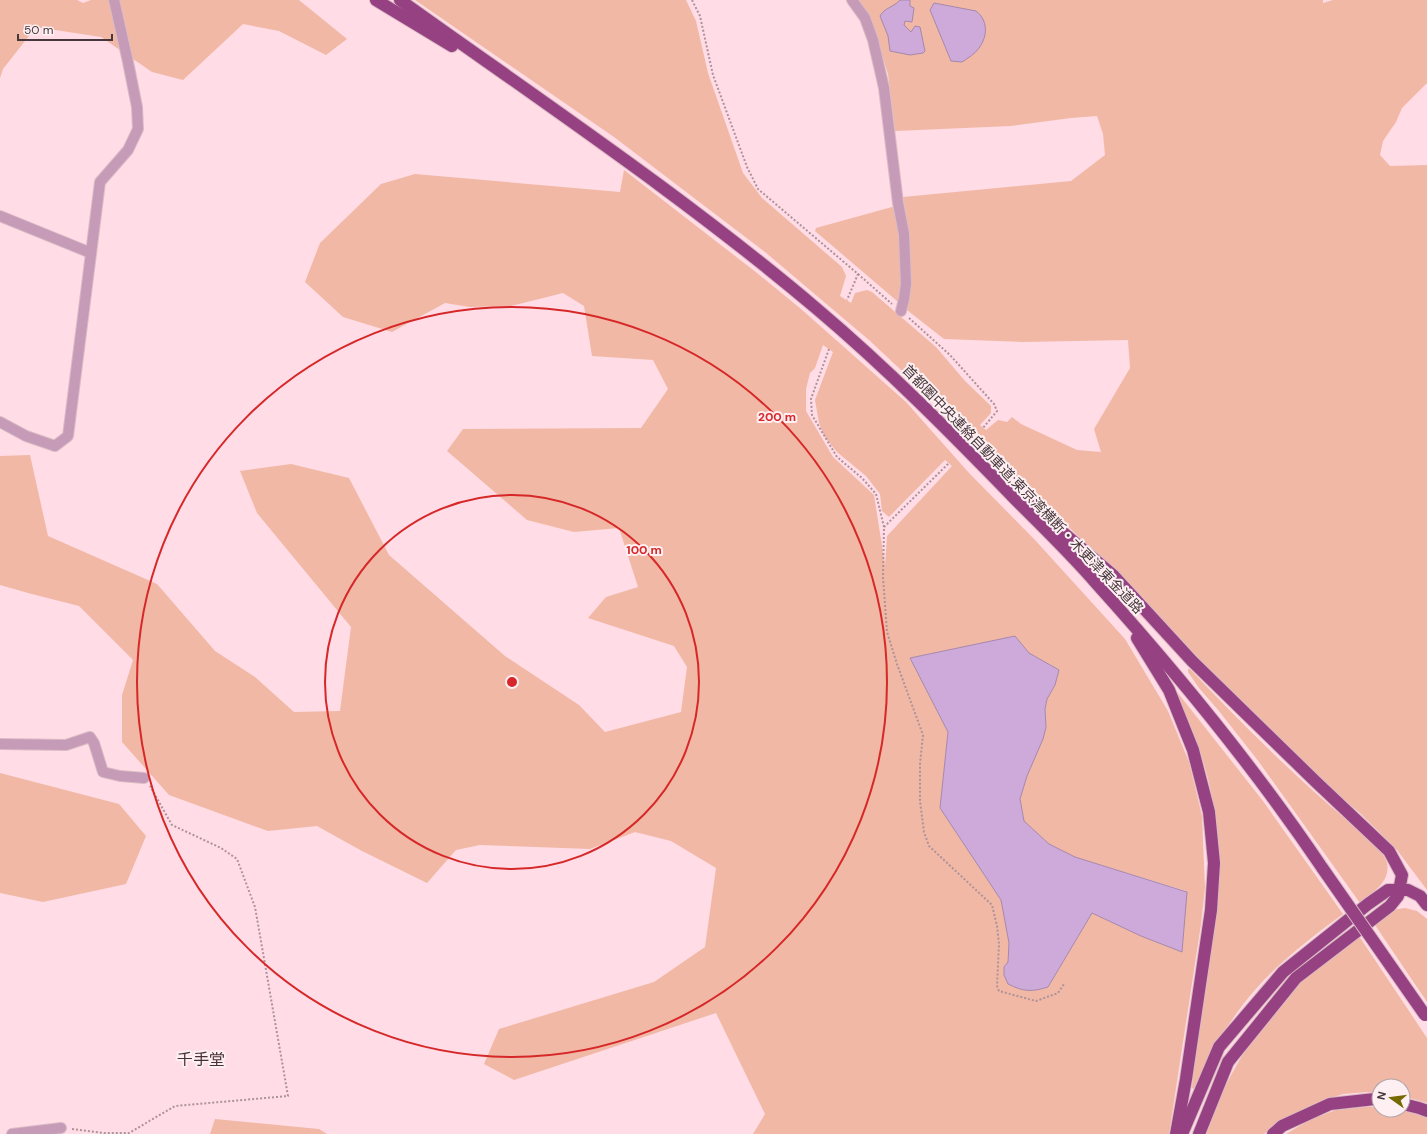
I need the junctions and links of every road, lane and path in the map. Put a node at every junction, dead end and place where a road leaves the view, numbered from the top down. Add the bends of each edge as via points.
1 (114, 0) edge
2 (376, 0) edge
3 (400, 0) edge
4 (692, 0) edge
5 (852, 0) edge
6 (541, 101) junction
7 (0, 216) edge
8 (91, 253) junction
9 (858, 274) junction
10 (847, 300) dead end
11 (901, 311) junction
12 (829, 349) dead end
13 (0, 422) edge
14 (983, 428) dead end
15 (975, 457) junction
16 (949, 463) dead end
17 (884, 527) junction
18 (1094, 580) junction
19 (0, 744) edge
20 (144, 778) joint
21 (1400, 890) junction
22 (1427, 905) edge
23 (1064, 984) dead end
24 (1426, 1017) edge
25 (1371, 1099) edge
26 (1411, 1106) edge
27 (1427, 1111) edge
28 (61, 1128) joint
29 (12, 1134) edge
30 (1176, 1134) edge
31 (1182, 1134) edge
32 (1199, 1134) edge
33 (1273, 1134) edge

1 - 8 street via 137,107 138,129 128,150 100,182
2 - 6 highway, 首都圏中央連絡自動車道;東京湾横断・木更津東金道路
3 - 6 highway, 首都圏中央連絡自動車道;東京湾横断・木更津東金道路
4 - 9 path via 700,16 713,74 747,167 758,189
5 - 11 street via 865,18 873,40 884,88 904,234 906,284
6 - 15 highway, 首都圏中央連絡自動車道;東京湾横断・木更津東金道路 via 624,159 744,249 810,303 873,357
7 - 8 street
8 - 13 street via 68,436 55,446 26,436
9 - 10 path
9 - 11 path
11 - 14 path via 950,355 994,404 997,411
12 - 17 path via 811,400 812,415 837,457 876,494
15 - 18 highway, 首都圏中央連絡自動車道;東京湾横断・木更津東金道路
15 - 21 highway via 1113,575 1192,661 1389,851 1402,875
16 - 17 path
17 - 23 path via 882,577 888,632 923,735 920,801 928,846 992,905 999,944 999,991 1036,1001 1058,993
18 - 24 highway, 首都圏中央連絡自動車道;東京湾横断・木更津東金道路, bridge via 1223,732 1292,823
18 - 30 highway via 1138,640 1169,690 1193,750 1209,812 1214,863 1211,910
19 - 20 street via 66,745 90,737 103,772
20 - 28 path via 172,825 222,848 237,859 255,907 288,1096 175,1106 129,1133
21 - 22 highway via 1408,890 1420,896
21 - 31 highway via 1388,890 1368,904 1283,972 1219,1047
21 - 32 highway via 1390,906 1296,978 1253,1030 1228,1062
25 - 33 highway via 1330,1104 1282,1126
26 - 27 highway
28 - 29 street

